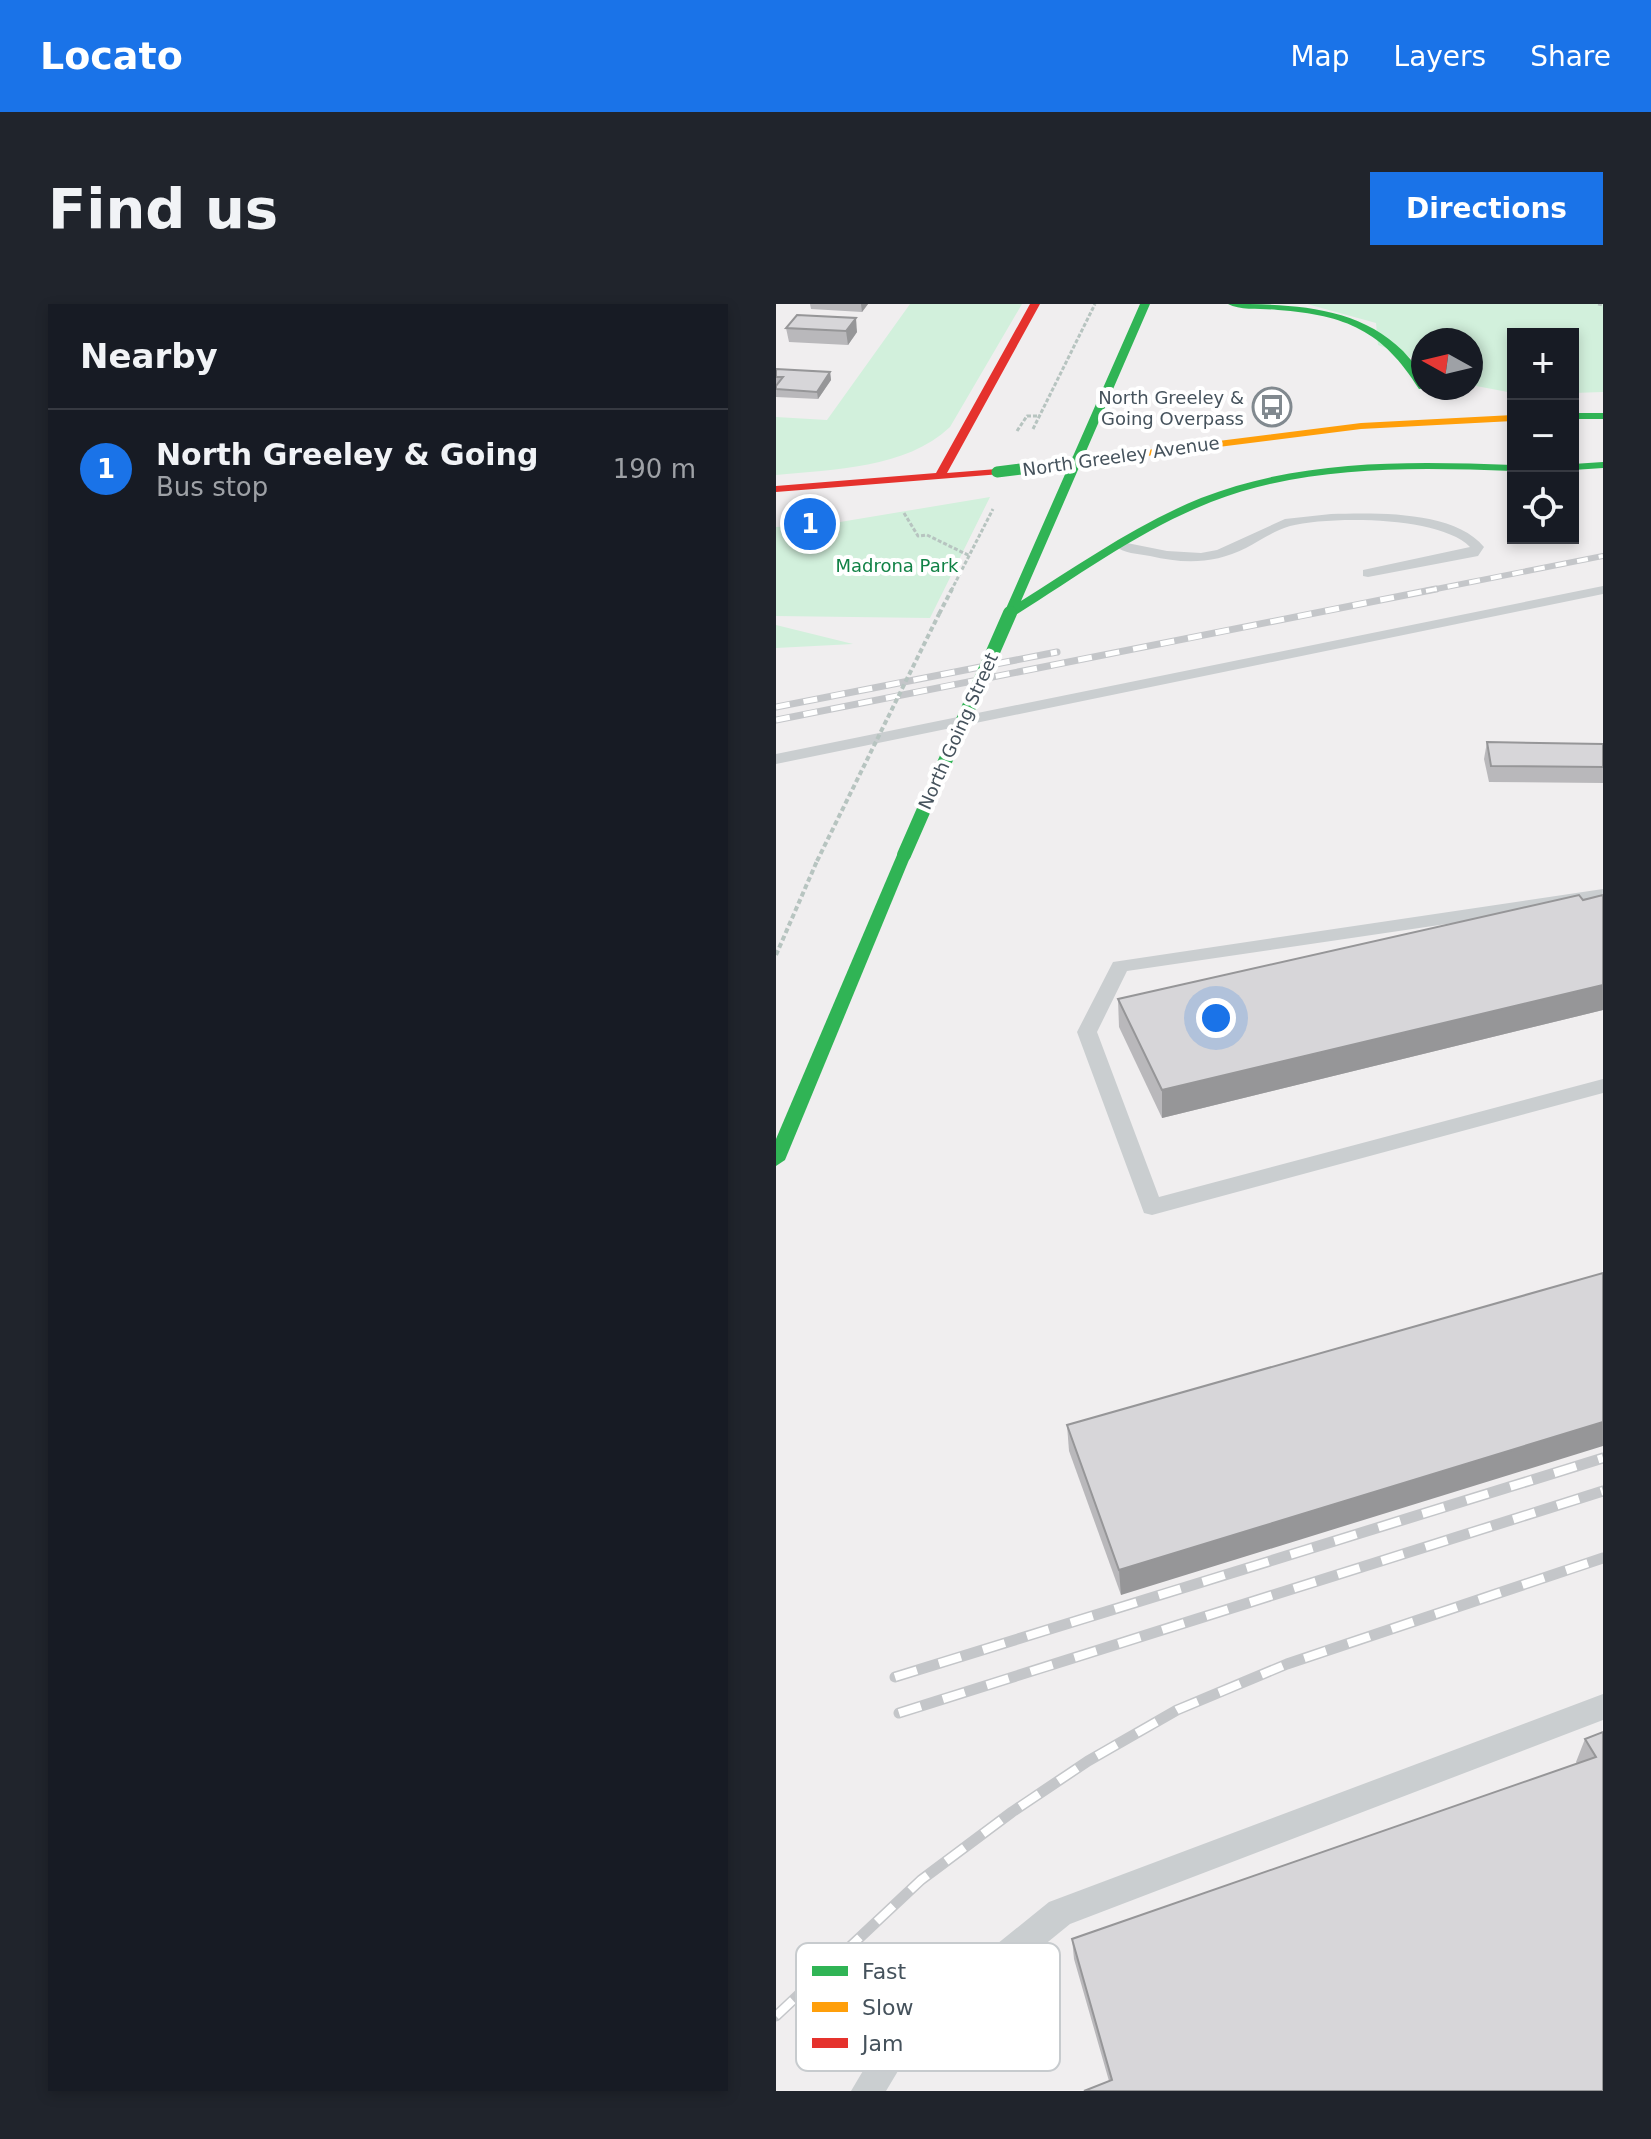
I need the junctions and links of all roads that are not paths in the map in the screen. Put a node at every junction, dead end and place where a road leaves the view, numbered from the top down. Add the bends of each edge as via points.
1 (1035, 304) edge
2 (1145, 304) edge
3 (1233, 304) edge
4 (1411, 367) edge
5 (1428, 400) edge
6 (1579, 416) edge
7 (1603, 416) edge
8 (1507, 418) edge
9 (1436, 422) junction
10 (1603, 465) edge
11 (1579, 467) edge
12 (1507, 468) edge
13 (939, 478) junction
14 (776, 489) edge
15 (1122, 546) junction
16 (1368, 573) dead end
17 (1603, 590) edge
18 (1010, 613) junction
19 (776, 759) edge
20 (1603, 895) edge
21 (1603, 1086) edge
22 (776, 1160) edge
23 (1603, 1707) edge
24 (1023, 1943) edge
25 (880, 2071) edge
26 (867, 2091) edge

1 - 13 main road
2 - 18 main road, North Going Street
3 - 4 main road via 1306,310 1359,323 1389,341
5 - 9 main road
6 - 7 main road
8 - 9 main road, North Greeley Avenue
9 - 13 main road, North Greeley Avenue, bridge via 1361,426
10 - 11 main road
12 - 15 main road via 1395,465 1287,476 1196,504
13 - 14 main road, North Greeley Avenue
15 - 16 lane via 1171,556 1211,556 1273,527 1344,516 1395,519 1463,534 1477,547 1465,555
15 - 18 main road
17 - 19 lane
18 - 22 main road, North Going Street, bridge
20 - 21 lane via 1120,966 1087,1032 1152,1207
23 - 24 lane via 1060,1913
25 - 26 lane

